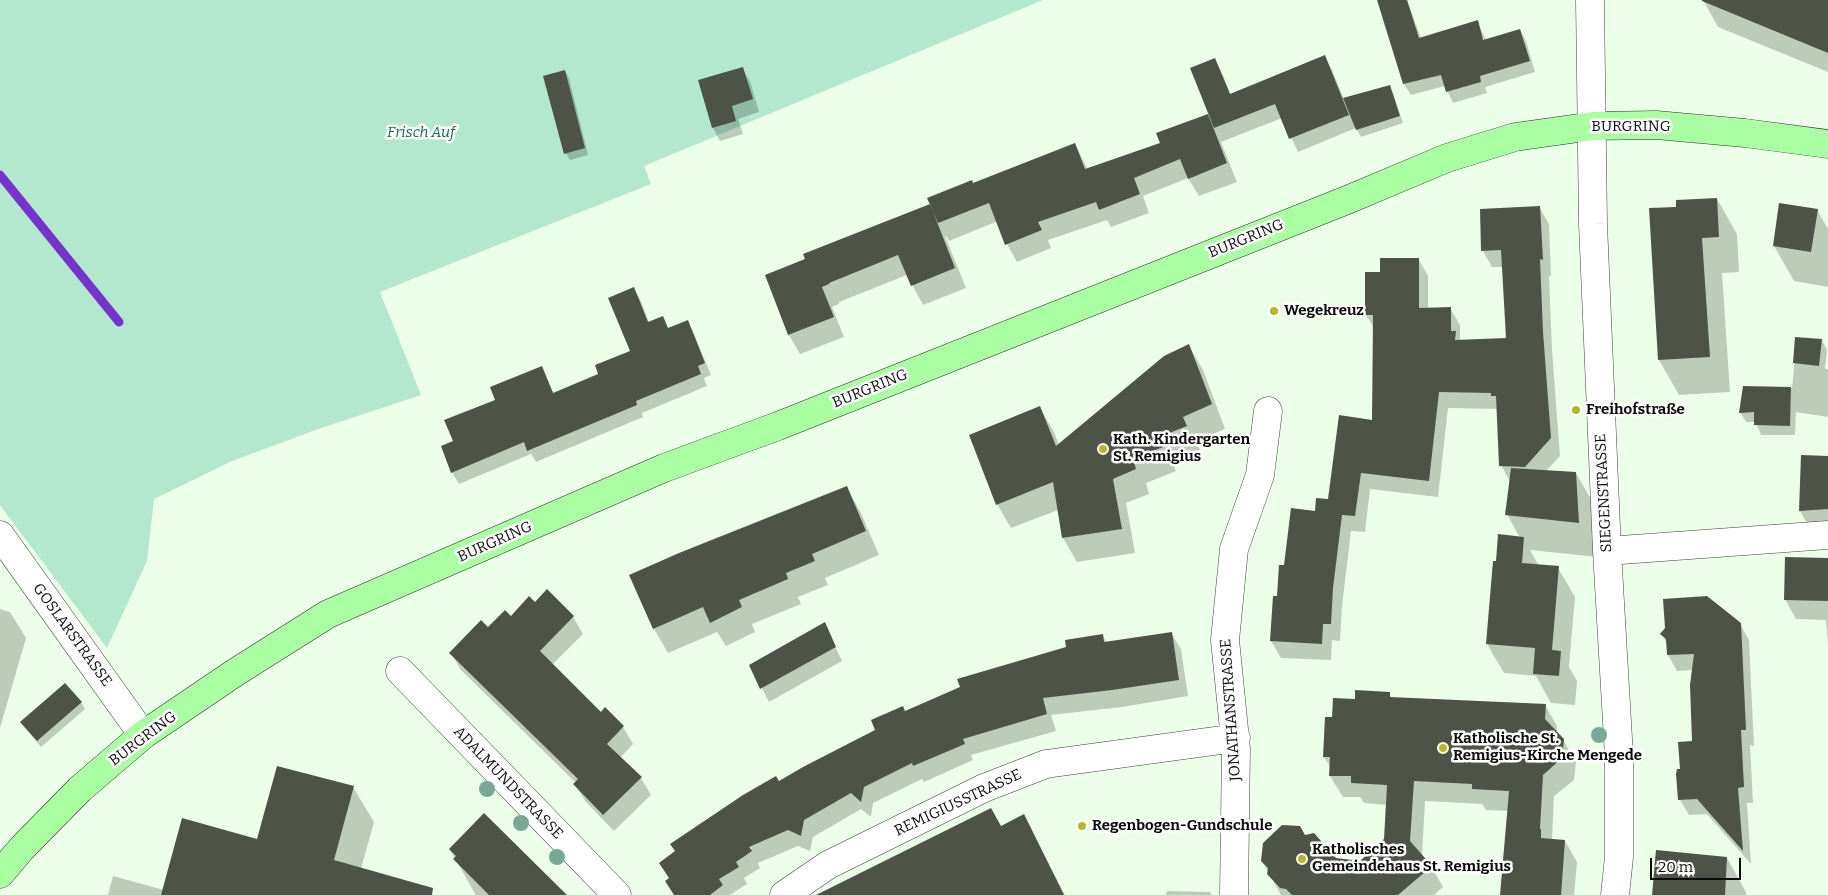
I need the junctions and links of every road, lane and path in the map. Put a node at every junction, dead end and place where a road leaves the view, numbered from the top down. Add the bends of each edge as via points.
1 (1590, 0) edge
2 (1593, 126) junction
3 (1828, 144) edge
4 (1268, 411) dead end
5 (0, 535) edge
6 (1828, 535) edge
7 (1606, 551) junction
8 (400, 671) dead end
9 (143, 736) junction
10 (1236, 738) junction
11 (0, 874) edge
12 (617, 895) edge
13 (784, 895) edge
14 (1234, 895) edge
15 (1615, 895) edge

1 - 2 street, SIEGENSTRASSE
2 - 3 main road, BURGRING via 1656,125 1744,132
2 - 7 street, SIEGENSTRASSE via 1593,224
2 - 9 main road, BURGRING via 1515,137 1447,158 778,426 664,468 328,614
4 - 10 street, JONATHANSTRASSE via 1260,475 1234,549 1225,640
5 - 9 street, GOSLARSTRASSE
6 - 7 street
7 - 15 street, SIEGENSTRASSE via 1619,756 1620,857
8 - 12 street, ADALMUNDSTRASSE
9 - 11 main road, BURGRING via 80,789
10 - 13 street, REMIGIUSSTRASSE via 1046,764 984,788 828,865
10 - 14 street, JONATHANSTRASSE

